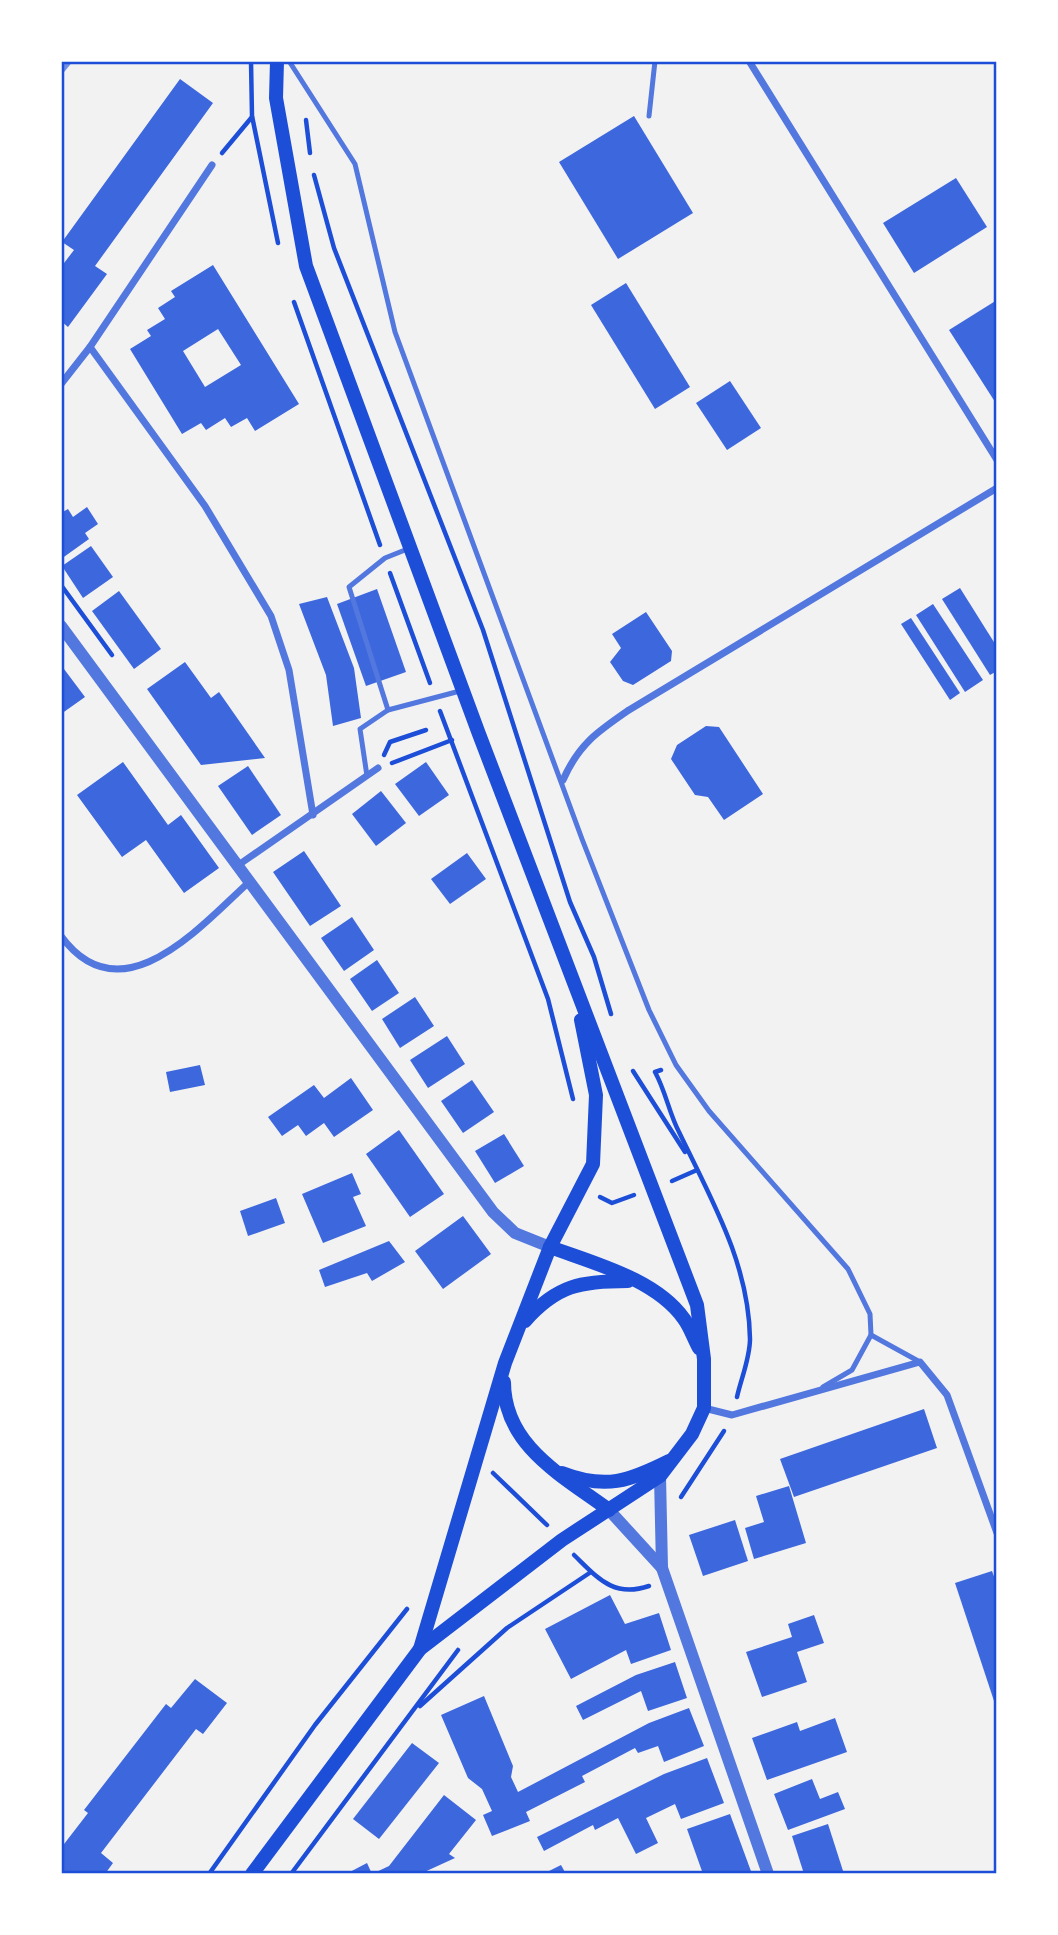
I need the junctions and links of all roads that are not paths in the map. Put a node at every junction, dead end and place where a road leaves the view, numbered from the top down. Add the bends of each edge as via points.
1 (278, 61) edge
2 (289, 61) edge
3 (655, 61) edge
4 (749, 61) edge
5 (649, 116) dead end
6 (212, 165) road end
7 (90, 347) junction
8 (61, 384) edge
9 (997, 460) edge
10 (997, 488) edge
11 (410, 548) junction
12 (61, 626) edge
13 (463, 691) junction
14 (388, 710) junction
15 (378, 768) road end
16 (367, 776) junction
17 (563, 780) junction
18 (313, 815) junction
19 (236, 866) junction
20 (248, 883) junction
21 (61, 936) edge
22 (573, 981) junction
23 (550, 1247) junction
24 (635, 1281) junction
25 (517, 1330) junction
26 (871, 1335) junction
27 (704, 1359) junction
28 (919, 1362) junction
29 (505, 1363) junction
30 (806, 1395) junction
31 (704, 1408) junction
32 (671, 1461) junction
33 (555, 1470) junction
34 (660, 1476) junction
35 (609, 1510) junction
36 (997, 1533) edge
37 (662, 1568) junction
38 (419, 1649) junction
39 (252, 1874) edge
40 (768, 1874) edge

1 - 11 main road via 276,99 306,266
2 - 17 lane via 355,164 395,332
3 - 5 lane
4 - 9 street
6 - 7 street
7 - 8 street
7 - 18 street via 205,506 271,616 289,670
10 - 17 street via 629,710 587,740 573,756
11 - 13 main road
11 - 14 lane via 385,558 349,587
12 - 19 street
13 - 14 lane
13 - 22 main road
14 - 16 lane via 360,729
15 - 16 street
16 - 18 street
17 - 26 lane via 644,998 676,1065 709,1111 848,1269 870,1314
18 - 19 street
19 - 20 street
20 - 21 street via 180,947 141,966 107,970 88,962
20 - 23 street via 493,1212 515,1233
22 - 23 main road via 596,1095 593,1164
22 - 27 main road via 697,1305
23 - 24 main road
23 - 25 main road
24 - 25 main road via 593,1281 567,1287 542,1301
24 - 27 main road via 684,1318
25 - 29 main road
26 - 28 lane
26 - 30 lane via 852,1370
27 - 31 main road
28 - 30 street
28 - 36 street via 947,1395
29 - 33 main road via 504,1400 511,1421 523,1442
29 - 38 main road
30 - 31 street via 732,1415
31 - 32 main road via 692,1434
32 - 33 main road via 632,1480 605,1483
32 - 34 main road
33 - 35 main road
34 - 35 main road
34 - 37 street
35 - 37 street
35 - 38 main road via 562,1540
37 - 40 street
38 - 39 main road

